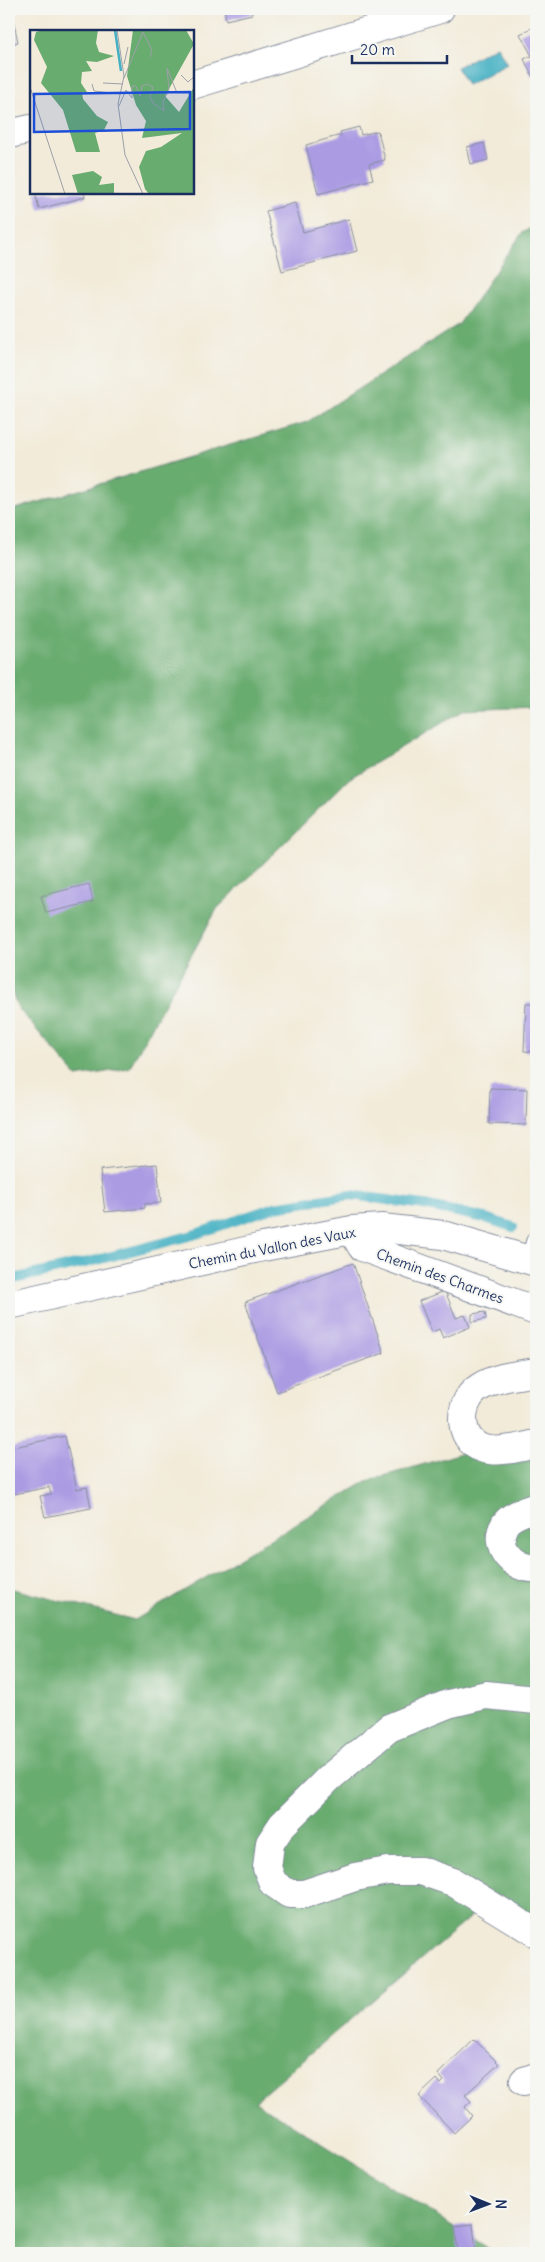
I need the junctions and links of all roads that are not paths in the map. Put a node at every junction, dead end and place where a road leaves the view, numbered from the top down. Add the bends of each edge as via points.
1 (440, 9) edge
2 (194, 84) edge
3 (30, 129) edge
4 (9, 134) edge
5 (352, 1230) junction
6 (534, 1255) edge
7 (9, 1305) edge
8 (536, 1311) edge
9 (536, 1372) edge
10 (536, 1444) edge
11 (536, 1507) edge
12 (536, 1568) edge
13 (536, 1700) edge
14 (536, 1934) edge

1 - 2 street
3 - 4 street
5 - 6 street, Chemin du Vallon des Vaux via 382,1228 443,1235
5 - 7 street, Chemin du Vallon des Vaux
5 - 8 street, Chemin des Charmes via 362,1247
9 - 10 street via 481,1386 467,1398 462,1414 464,1432 474,1445 490,1450
11 - 12 street via 505,1524 500,1540 508,1559 526,1569
13 - 14 street via 486,1694 448,1704 389,1728 282,1825 270,1843 267,1868 273,1883 289,1894 304,1894 355,1877 388,1871 421,1872 453,1882

